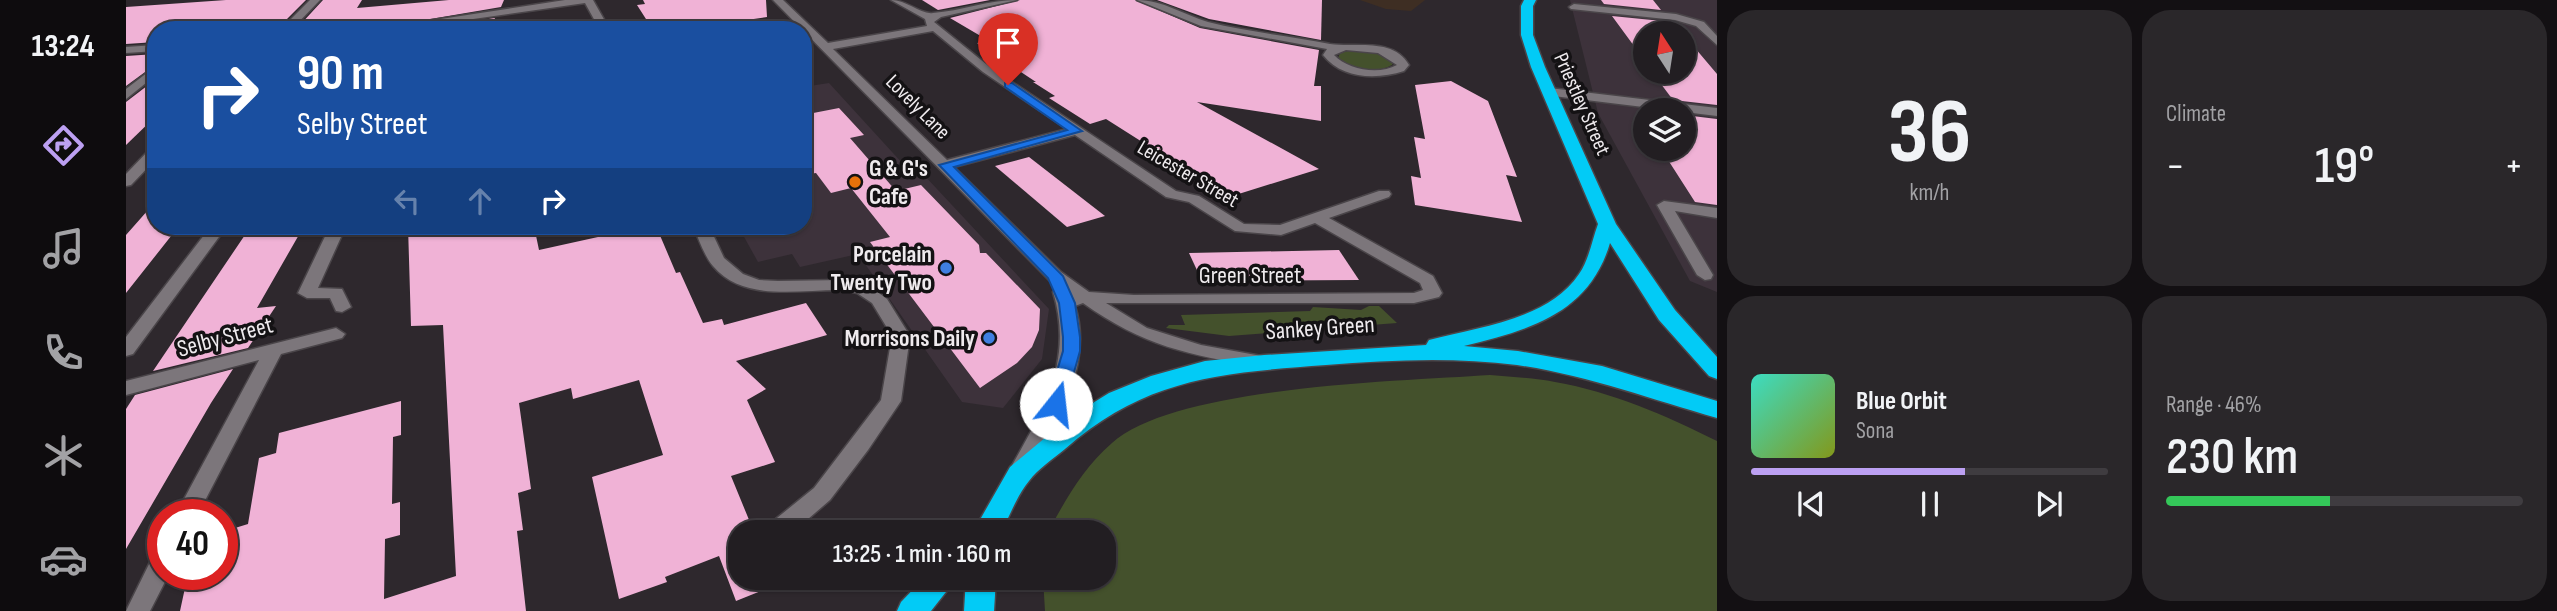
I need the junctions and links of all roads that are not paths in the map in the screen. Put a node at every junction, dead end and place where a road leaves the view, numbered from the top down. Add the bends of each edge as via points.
1 (315, 0) edge
2 (587, 0) edge
3 (779, 0) edge
4 (896, 0) edge
5 (1012, 0) edge
6 (1142, 0) edge
7 (1530, 0) edge
8 (1574, 6) dead end
9 (448, 19) joint
10 (294, 21) edge
11 (434, 21) edge
12 (600, 21) edge
13 (800, 21) edge
14 (931, 23) junction
15 (812, 33) edge
16 (1717, 42) edge
17 (826, 47) junction
18 (1337, 48) junction
19 (147, 49) edge
20 (126, 50) edge
21 (147, 77) edge
22 (1549, 92) junction
23 (126, 95) edge
24 (1717, 113) edge
25 (1076, 131) junction
26 (147, 159) edge
27 (147, 163) edge
28 (126, 164) edge
29 (945, 165) junction
30 (126, 182) edge
31 (1384, 194) dead end
32 (1717, 213) edge
33 (1315, 217) junction
34 (1607, 225) junction
35 (212, 235) edge
36 (334, 235) edge
37 (705, 235) edge
38 (1705, 275) dead end
39 (1076, 300) junction
40 (342, 307) dead end
41 (336, 334) dead end
42 (126, 350) edge
43 (274, 350) junction
44 (1400, 352) junction
45 (1264, 362) junction
46 (1717, 371) edge
47 (126, 388) edge
48 (1717, 410) edge
49 (1018, 474) junction
50 (195, 499) edge
51 (791, 520) edge
52 (992, 520) edge
53 (148, 590) edge
54 (931, 590) edge
55 (980, 590) edge
56 (137, 611) edge
57 (912, 611) edge
58 (979, 611) edge

1 - 10 street
2 - 9 street
2 - 12 street
3 - 13 street, Lovely Lane
4 - 14 street, Leicester Street
5 - 14 street via 951,11
6 - 18 street via 1215,27
7 - 22 highway, Priestley Street via 1527,35
8 - 16 street via 1676,17 1700,24
9 - 11 street
14 - 17 street
14 - 25 street, Leicester Street via 987,70
15 - 17 street, Lovely Lane
17 - 29 street, Lovely Lane
18 - 18 street via 1379,50 1397,57 1403,65 1384,73 1347,68 1328,55
19 - 20 street
21 - 23 street
22 - 24 street
22 - 34 highway, Priestley Street
25 - 29 street
25 - 33 street, Leicester Street via 1171,194 1194,199 1240,228 1281,230
26 - 28 street
27 - 30 street
29 - 39 street, Lovely Lane
31 - 33 street, Leicester Street
32 - 38 street via 1664,205
33 - 39 street, Green Street via 1427,280 1433,293 1414,298
34 - 44 highway via 1587,276 1553,307 1464,339
34 - 46 highway, Priestley Street via 1652,294
35 - 42 street
36 - 40 street via 307,293 336,293
37 - 51 street via 718,261 738,279 771,287 833,285 866,292 878,299 901,336 891,401 821,494
39 - 45 street via 1160,339
39 - 49 street, Lovely Lane via 1072,351 1056,404
41 - 43 street, Selby Street
43 - 47 street, Selby Street
43 - 50 street
44 - 45 highway, Sankey Green
44 - 48 highway, Sankey Green via 1518,358 1602,374
45 - 49 highway, Sankey Green via 1205,369 1117,399 1079,423
49 - 52 highway, Sankey Green
53 - 56 street
54 - 57 highway
55 - 58 highway

